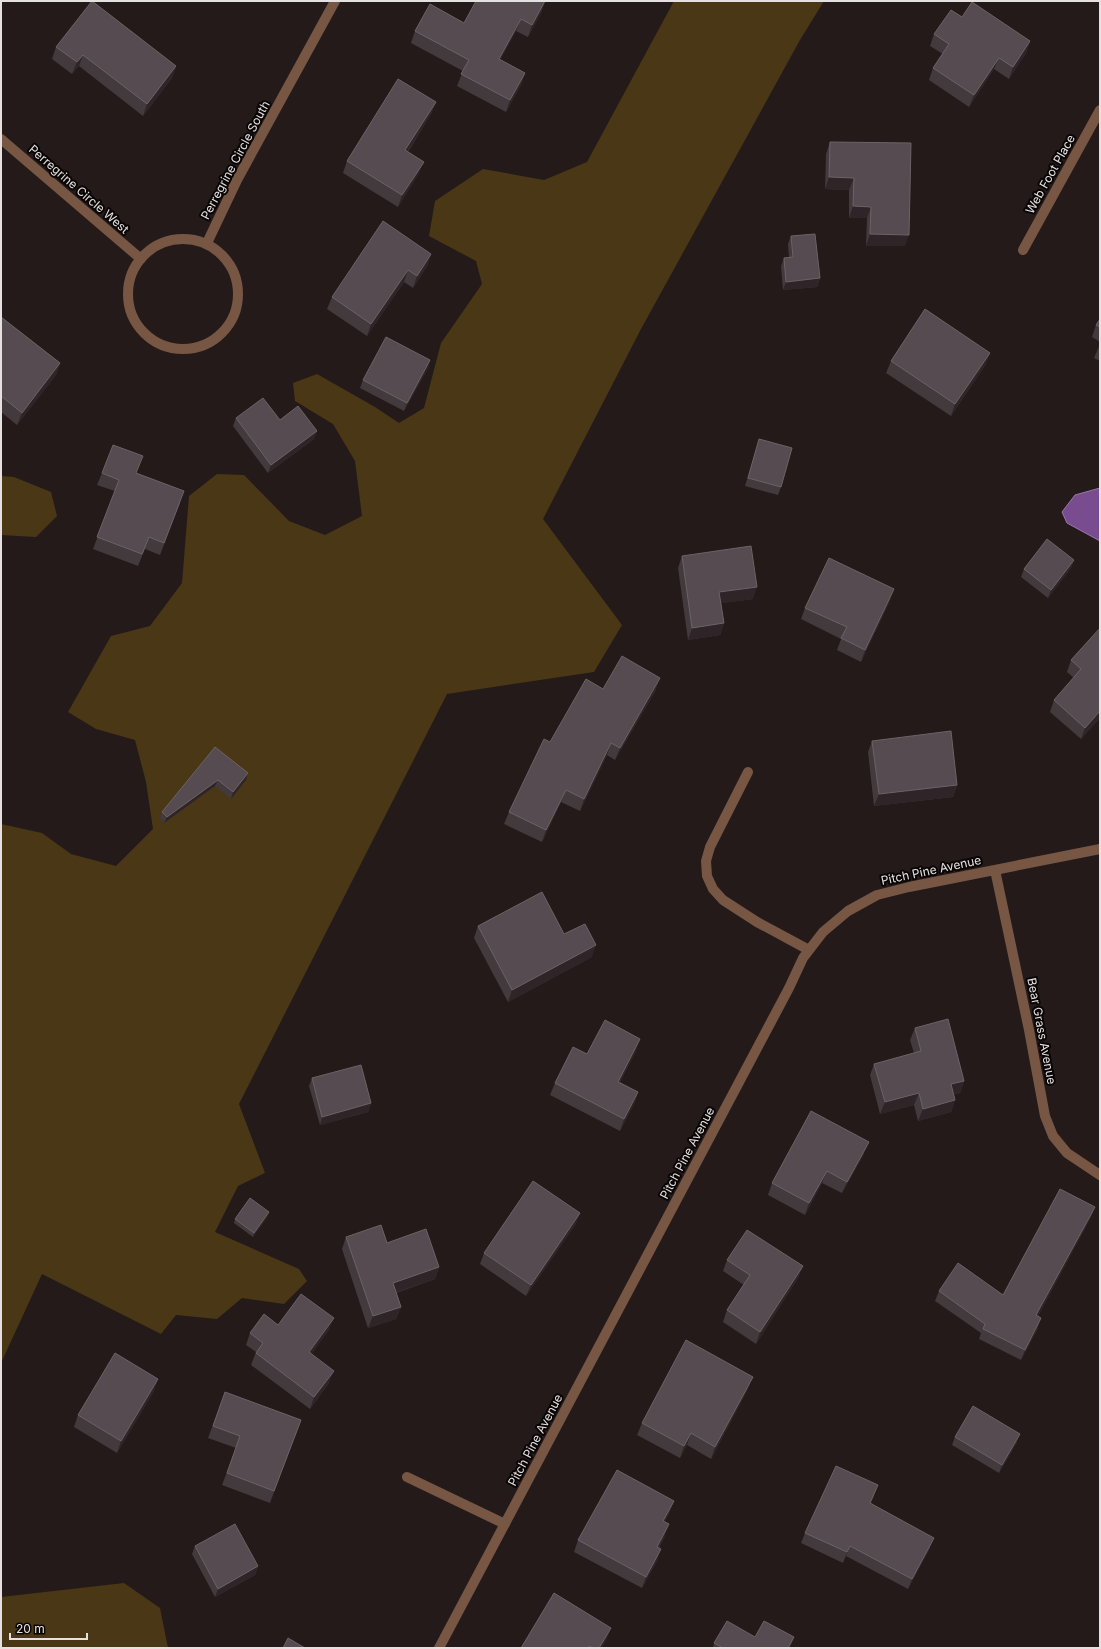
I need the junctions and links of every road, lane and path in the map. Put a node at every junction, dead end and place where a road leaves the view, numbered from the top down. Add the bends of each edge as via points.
1 (335, 1) edge
2 (1100, 110) edge
3 (1, 139) edge
4 (207, 243) junction
5 (1023, 250) dead end
6 (141, 259) junction
7 (748, 772) dead end
8 (1100, 850) edge
9 (995, 870) junction
10 (809, 950) junction
11 (1100, 1175) edge
12 (406, 1477) dead end
13 (505, 1524) junction
14 (439, 1648) edge

1 - 4 street, Perregrine Circle South via 237,180
2 - 5 street, Web Foot Place
3 - 6 street, Perregrine Circle West
4 - 6 street via 190,239 172,240 156,247
4 - 6 street via 221,253 231,267 237,283 237,300 232,317 224,330 204,345 189,349 173,349 158,344 134,321 128,303 127,289 132,273
7 - 10 street via 710,847 706,862 707,876 713,889 723,900
8 - 9 street, Pitch Pine Avenue
9 - 10 street, Pitch Pine Avenue via 877,895 848,911 823,932
9 - 11 street, Bear Grass Avenue via 1045,1116 1053,1136 1067,1153
10 - 13 street, Pitch Pine Avenue
12 - 13 street
13 - 14 street, Pitch Pine Avenue

